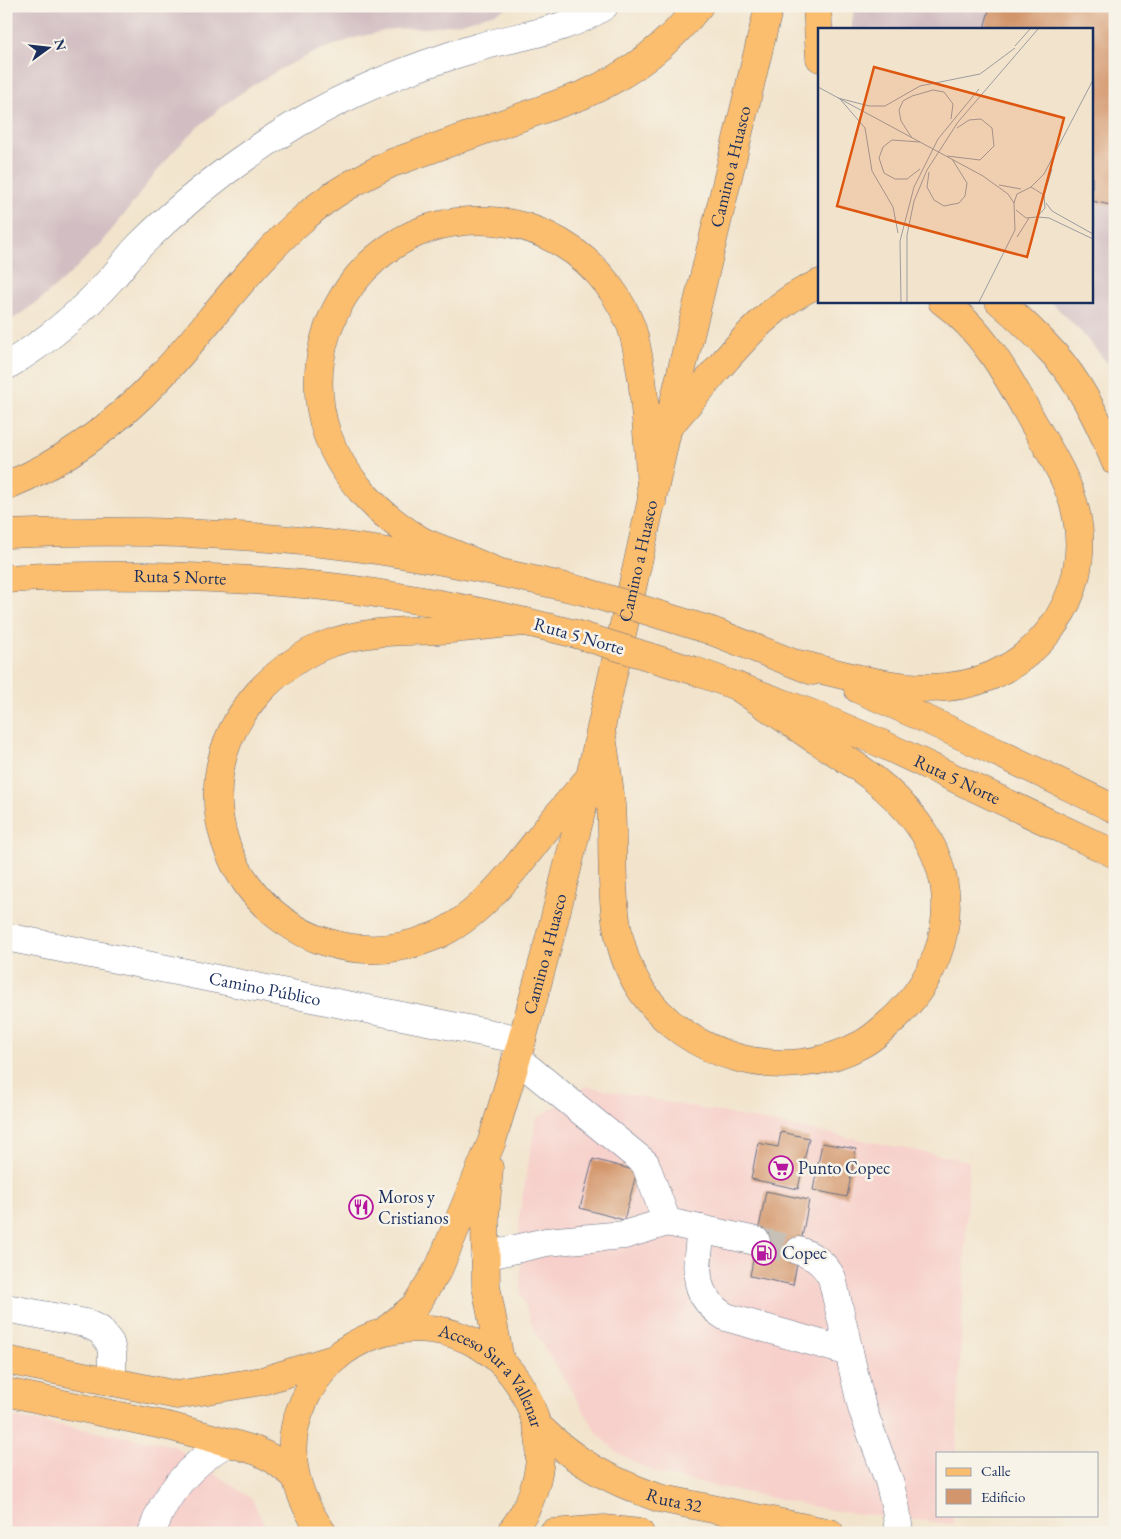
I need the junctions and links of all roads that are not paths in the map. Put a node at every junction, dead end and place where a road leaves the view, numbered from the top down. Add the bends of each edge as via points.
1 (604, 6) edge
2 (700, 6) edge
3 (769, 6) edge
4 (817, 6) edge
5 (818, 28) edge
6 (818, 284) edge
7 (943, 302) edge
8 (1001, 302) edge
9 (6, 366) edge
10 (668, 428) junction
11 (1115, 461) edge
12 (6, 486) edge
13 (652, 502) junction
14 (6, 534) edge
15 (498, 572) junction
16 (6, 579) edge
17 (526, 622) junction
18 (798, 664) junction
19 (735, 685) junction
20 (601, 730) junction
21 (590, 777) junction
22 (1115, 809) edge
23 (1115, 854) edge
24 (6, 937) edge
25 (519, 1049) junction
26 (492, 1141) junction
27 (666, 1222) junction
28 (701, 1230) junction
29 (756, 1241) tunnel mouth
30 (800, 1251) tunnel mouth
31 (485, 1256) junction
32 (6, 1308) edge
33 (386, 1331) junction
34 (849, 1352) junction
35 (333, 1359) junction
36 (6, 1360) edge
37 (500, 1360) junction
38 (112, 1382) junction
39 (6, 1392) edge
40 (62, 1403) junction
41 (537, 1425) junction
42 (227, 1442) junction
43 (295, 1476) junction
44 (152, 1533) edge
45 (323, 1533) edge
46 (510, 1533) edge
47 (553, 1533) edge
48 (640, 1533) edge
49 (830, 1533) edge
50 (899, 1533) edge

1 - 9 street via 549,31 431,62 377,83 300,122 256,149 176,211 139,246 85,307
2 - 12 main road via 650,56 606,85 392,164 337,193 278,240 136,402 80,446
3 - 10 main road, Camino a Huasco
4 - 5 main road
6 - 10 main road via 787,300 766,317 736,347
7 - 18 main road via 986,344 1009,378 1070,494 1079,534 1075,579 1067,603 1055,624 1025,657 1006,670 965,685 921,688 882,684
8 - 11 main road via 1056,356 1095,418
10 - 13 main road, Camino a Huasco
13 - 15 main road via 638,348 622,305 609,285 577,252 536,230 476,220 423,230 380,254 362,271 334,312 320,360 321,410 337,456 366,497 424,542
13 - 20 main road, Camino a Huasco
14 - 15 main road via 228,535 360,548
15 - 18 main road, bridge via 583,591 712,630
16 - 17 main road, Ruta 5 Norte via 126,575 276,582 386,594
17 - 19 main road, Ruta 5 Norte, bridge via 576,634
17 - 21 main road via 371,632 326,645 286,668 252,700 228,740 221,762 217,785 218,809 230,854 240,875 272,913 315,939 364,949 413,944 458,923 499,887
18 - 22 main road via 908,711
19 - 20 main road via 884,785 920,826 941,871 947,915 936,958 927,978 901,1013 862,1044 824,1060 775,1064 752,1062 722,1053 668,1022 639,986 625,960 614,913 611,807
19 - 23 main road, Ruta 5 Norte via 878,742
20 - 21 main road, Camino a Huasco
21 - 25 main road, Camino a Huasco
24 - 25 street, Camino Público
25 - 26 main road, Camino a Huasco
25 - 27 street via 645,1163
26 - 31 main road, Camino a Huasco
26 - 33 main road, Camino a Huasco via 438,1268 416,1306
27 - 28 street
27 - 31 street via 624,1235 546,1242
28 - 29 street
28 - 34 street via 699,1285 704,1298 717,1312
30 - 34 street via 812,1255 832,1278
31 - 37 main road, Camino a Huasco via 486,1286
32 - 38 street via 85,1323 100,1330 110,1343
33 - 35 main road, Acceso Sur a Vallenar via 366,1338
33 - 37 main road, Acceso Sur a Vallenar via 434,1329 458,1335
34 - 50 street via 862,1408 889,1481
35 - 38 main road, Acceso Sur a Vallenar via 262,1381 177,1395
35 - 43 main road, Acceso Sur a Vallenar via 307,1393 299,1412 292,1455
36 - 38 main road, Acceso Sur a Vallenar
37 - 41 main road, Acceso Sur a Vallenar via 517,1379
38 - 40 main road via 93,1400
39 - 40 main road
40 - 42 main road
41 - 46 main road, Acceso Sur a Vallenar via 538,1475 531,1500
41 - 49 main road, Ruta 32 via 590,1468 634,1489 659,1498
42 - 43 main road via 273,1458
42 - 44 street via 198,1462 177,1484
43 - 45 main road, Acceso Sur a Vallenar via 301,1497
47 - 48 main road via 604,1529

